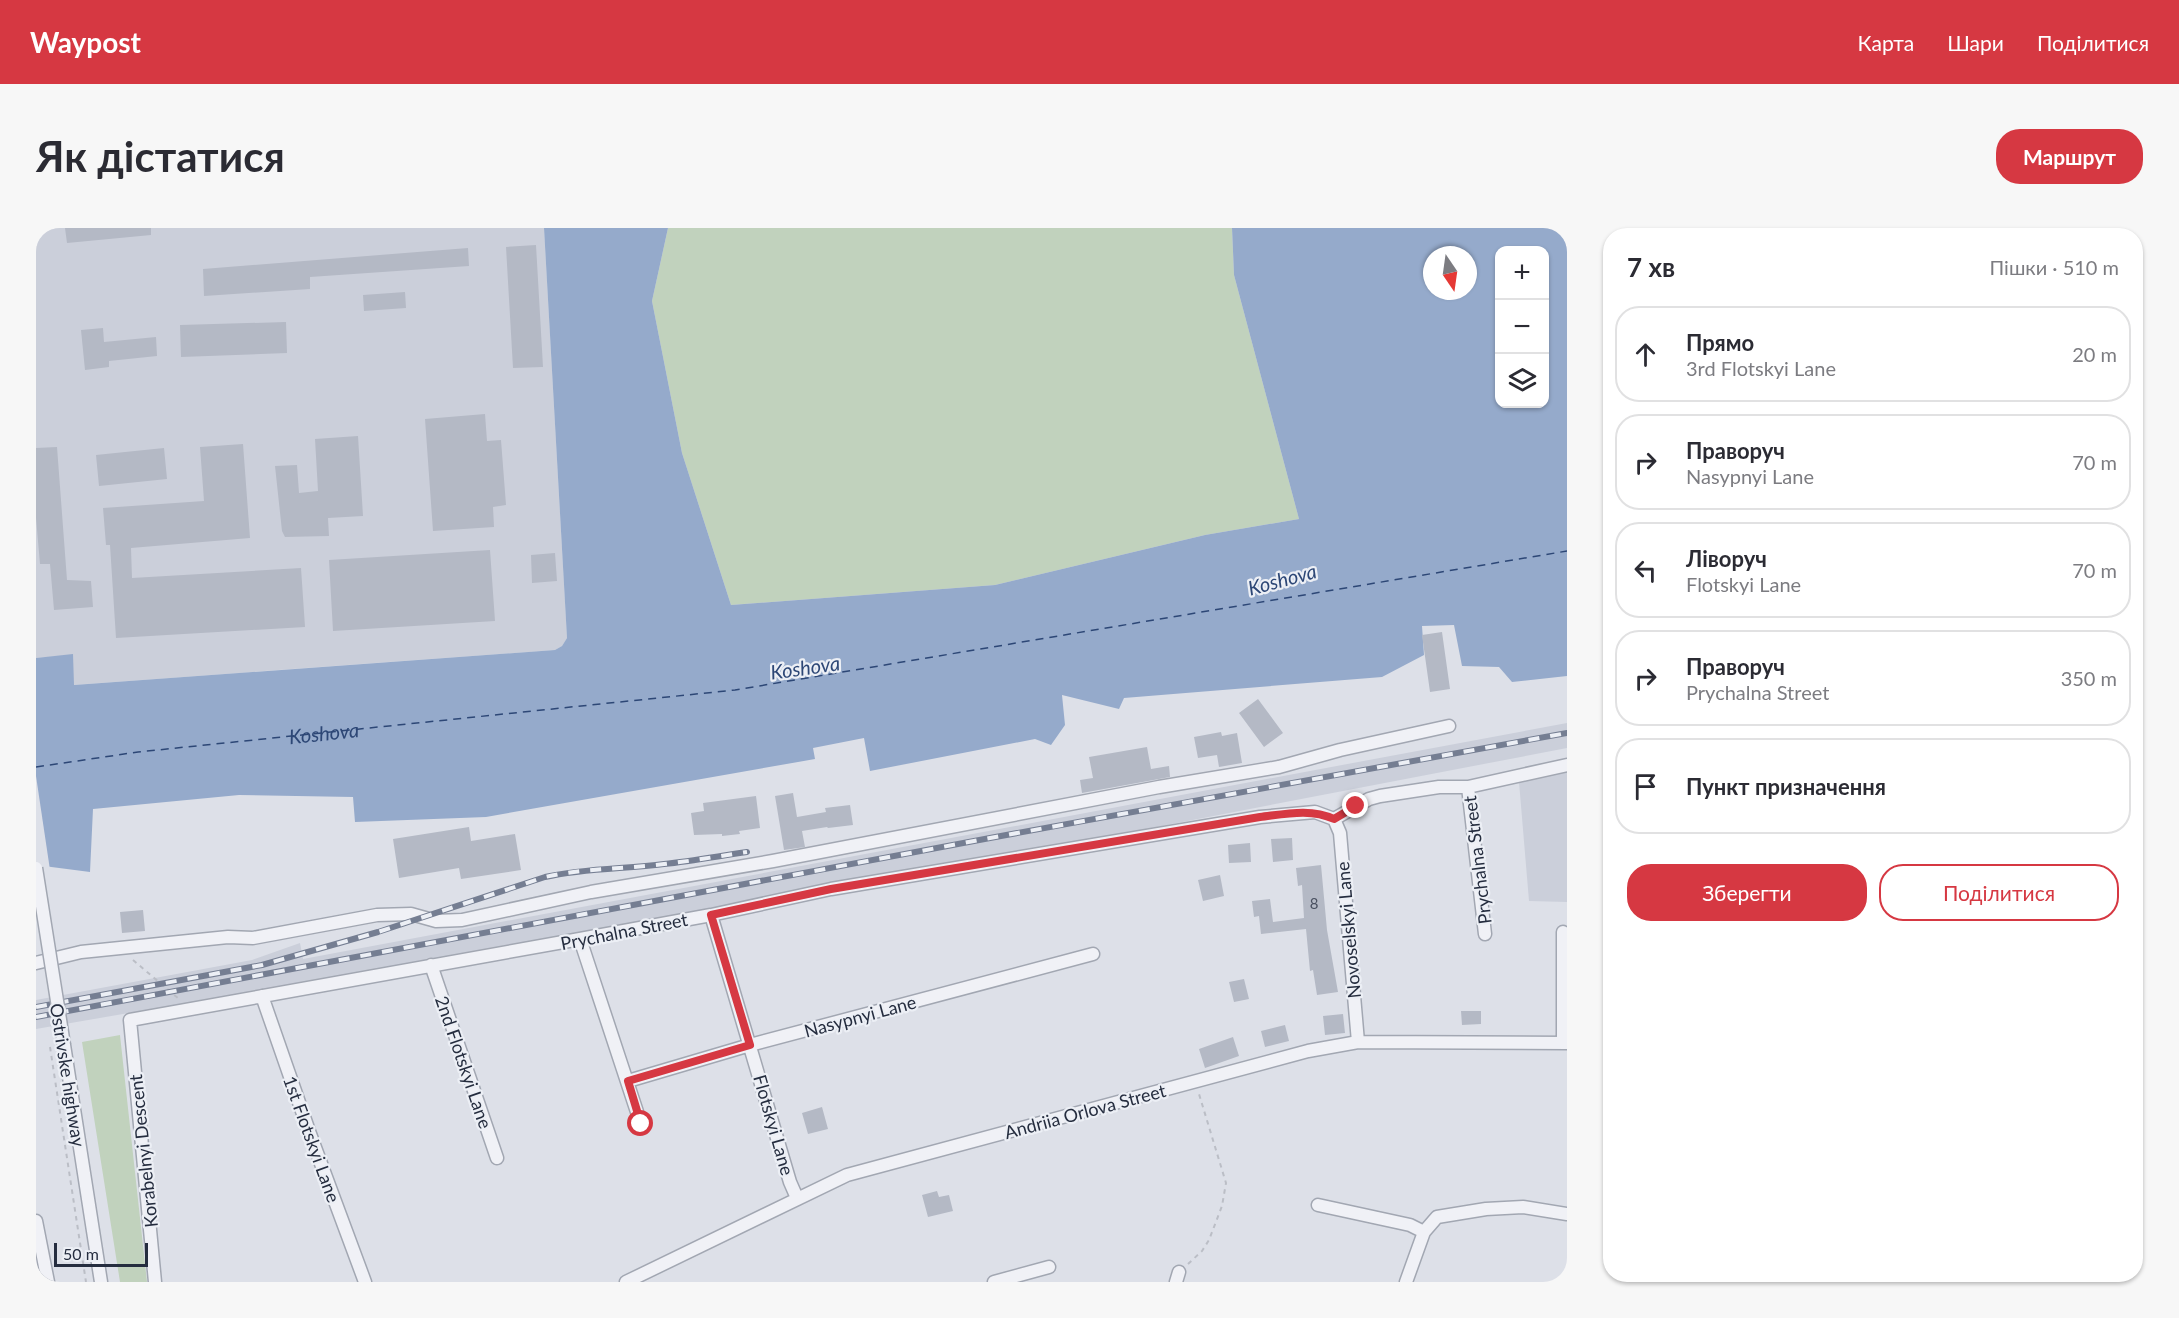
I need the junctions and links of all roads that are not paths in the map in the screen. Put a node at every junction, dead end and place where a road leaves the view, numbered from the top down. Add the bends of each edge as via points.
1 (1449, 726) dead end
2 (1567, 765) edge
3 (1468, 787) junction
4 (1334, 819) junction
5 (36, 868) edge
6 (711, 915) junction
7 (1563, 932) dead end
8 (1485, 934) dead end
9 (580, 939) junction
10 (1093, 954) dead end
11 (36, 963) edge
12 (431, 965) junction
13 (262, 996) junction
14 (130, 1020) joint
15 (1358, 1042) junction
16 (1565, 1043) edge
17 (750, 1045) junction
18 (628, 1081) junction
19 (641, 1124) dead end
20 (497, 1158) dead end
21 (797, 1198) junction
22 (1318, 1205) dead end
23 (1567, 1214) edge
24 (36, 1221) edge
25 (1424, 1232) junction
26 (1049, 1267) dead end
27 (48, 1282) edge
28 (101, 1282) edge
29 (155, 1282) edge
30 (365, 1282) edge
31 (626, 1282) edge
32 (994, 1282) edge
33 (1406, 1282) edge

1 - 11 street via 1279,767 591,892 462,920 377,915 253,938 228,937 81,952
2 - 3 street, Prychalna Street
3 - 4 street, Prychalna Street via 1380,796
3 - 8 street, Prychalna Street
4 - 6 street, Prychalna Street via 1303,812 1260,817 831,889
4 - 15 street, Novoselskyi Lane via 1340,833
5 - 28 street, Ostrivske highway, bridge
6 - 9 street, Prychalna Street
6 - 17 street, Flotskyi Lane
7 - 16 street
9 - 12 street, Prychalna Street
9 - 18 street
10 - 17 street, Nasypnyi Lane
12 - 13 street, Prychalna Street
12 - 20 street, 2nd Flotskyi Lane
13 - 14 street, Prychalna Street
13 - 30 street, 1st Flotskyi Lane
14 - 29 street, Korabelnyi Descent
15 - 16 street, Andriia Orlova Street
15 - 21 street, Andriia Orlova Street via 1308,1051 847,1175
17 - 18 street, Nasypnyi Lane
17 - 21 street, Flotskyi Lane
18 - 19 street
21 - 31 street, Andriia Orlova Street
22 - 25 street via 1410,1225
23 - 25 street via 1523,1207 1486,1209 1437,1217
24 - 27 street
25 - 33 street
26 - 32 street

